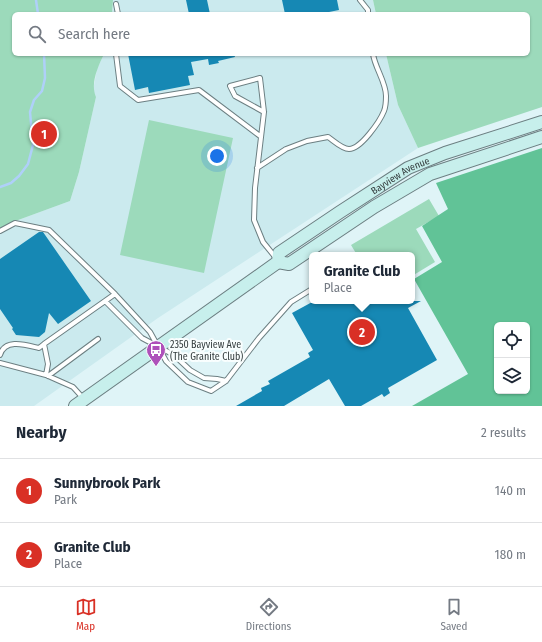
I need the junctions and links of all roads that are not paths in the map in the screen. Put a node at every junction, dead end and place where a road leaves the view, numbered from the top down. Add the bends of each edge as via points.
1 (360, 0) edge
2 (116, 4) dead end
3 (118, 12) edge
4 (368, 12) edge
5 (116, 56) edge
6 (375, 56) edge
7 (264, 112) junction
8 (542, 122) edge
9 (260, 136) junction
10 (542, 137) edge
11 (257, 168) junction
12 (0, 232) edge
13 (278, 262) junction
14 (309, 291) edge
15 (115, 294) junction
16 (105, 301) junction
17 (98, 339) dead end
18 (44, 344) junction
19 (158, 347) junction
20 (0, 355) edge
21 (0, 363) edge
22 (47, 375) junction
23 (226, 381) junction
24 (79, 403) edge

1 - 4 lane
2 - 3 lane
5 - 9 lane via 120,86 138,100 199,90
6 - 11 lane via 386,93 386,104 370,134 350,149 343,148 328,137 307,141 286,149
7 - 7 lane via 260,78 230,86 234,96
7 - 9 lane
8 - 13 main road, Bayview Avenue via 445,153 408,168 279,253
9 - 11 lane
10 - 13 main road, Bayview Avenue via 430,174 289,264
11 - 13 lane via 254,220 263,242
12 - 15 lane via 15,223 49,230
13 - 19 main road, Bayview Avenue
14 - 23 lane via 291,302
15 - 16 lane
15 - 19 lane via 150,332
16 - 18 lane
16 - 19 lane via 142,338
17 - 22 lane
18 - 20 lane via 39,348 15,343 1,350
18 - 22 lane via 48,364
19 - 23 lane via 174,355 190,370 204,378
19 - 23 lane via 166,361 188,382 211,391
19 - 24 main road, Bayview Avenue
21 - 22 lane
22 - 24 lane via 73,388

